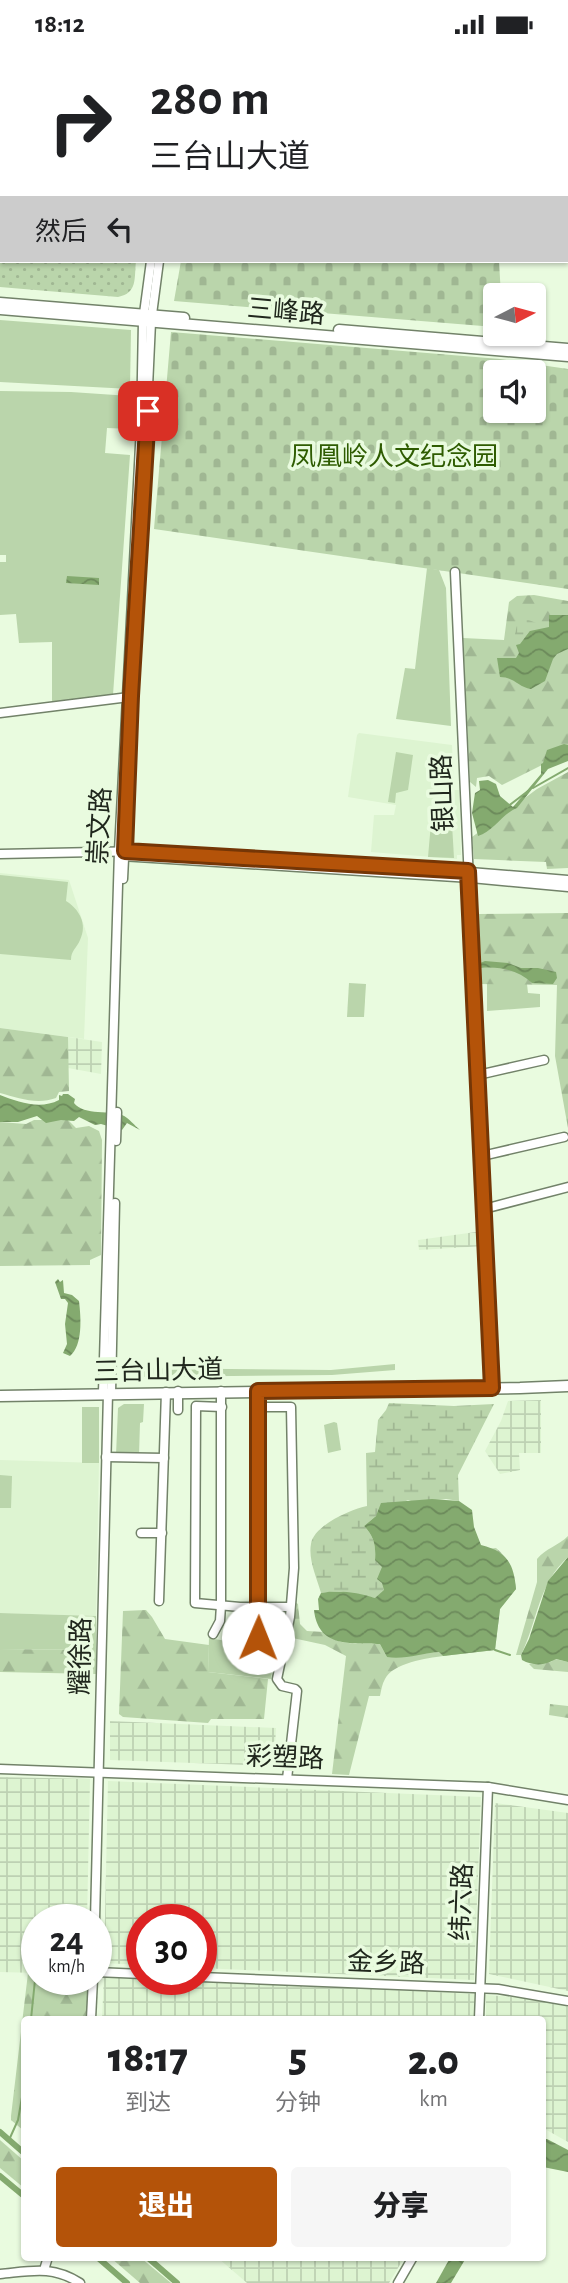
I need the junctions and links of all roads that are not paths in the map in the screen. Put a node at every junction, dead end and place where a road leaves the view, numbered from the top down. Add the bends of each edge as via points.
1 (151, 263) edge
2 (159, 263) edge
3 (0, 303) edge
4 (0, 309) edge
5 (148, 318) junction
6 (568, 349) edge
7 (568, 356) edge
8 (455, 572) dead end
9 (129, 697) junction
10 (0, 713) edge
11 (122, 854) junction
12 (0, 855) edge
13 (468, 875) junction
14 (568, 880) edge
15 (568, 887) edge
16 (544, 1060) dead end
17 (478, 1075) junction
18 (564, 1137) dead end
19 (481, 1156) junction
20 (568, 1187) edge
21 (484, 1209) junction
22 (568, 1379) edge
23 (492, 1385) junction
24 (568, 1386) edge
25 (0, 1389) edge
26 (107, 1390) junction
27 (178, 1391) junction
28 (221, 1391) junction
29 (258, 1391) junction
30 (166, 1392) junction
31 (0, 1396) edge
32 (222, 1407) junction
33 (259, 1407) junction
34 (178, 1410) dead end
35 (106, 1457) junction
36 (164, 1458) junction
37 (141, 1533) dead end
38 (162, 1533) junction
39 (159, 1601) dead end
40 (222, 1605) junction
41 (259, 1606) junction
42 (290, 1607) junction
43 (214, 1635) dead end
44 (258, 1638) dead end
45 (0, 1769) edge
46 (99, 1772) junction
47 (287, 1779) junction
48 (488, 1787) junction
49 (568, 1800) edge
50 (95, 1904) edge
51 (217, 1978) edge
52 (479, 1988) junction
53 (92, 1995) edge
54 (568, 2001) edge
55 (91, 2016) edge
56 (479, 2016) edge
57 (47, 2261) edge
58 (411, 2261) edge
59 (44, 2270) junction
60 (0, 2274) edge
61 (80, 2283) edge
62 (398, 2283) edge

1 - 5 street, 崇文路
2 - 5 street, 崇文路
3 - 5 main road, 三峰路
4 - 5 main road, 三峰路
5 - 6 main road, 三峰路
5 - 7 main road, 三峰路
5 - 9 street, 崇文路
8 - 13 street, 银山路
9 - 10 street
9 - 11 street, 崇文路
11 - 12 street
11 - 13 street
11 - 26 street, 崇文路
13 - 14 street
13 - 15 street
13 - 17 street, 银山路
16 - 17 street
17 - 19 street, 银山路
18 - 19 street
19 - 21 street, 银山路
20 - 21 street
21 - 23 street, 银山路
22 - 23 main road, 三台山大道
23 - 24 main road, 三台山大道
23 - 26 main road, 三台山大道
23 - 29 main road, 三台山大道
25 - 26 main road, 三台山大道
26 - 30 main road, 三台山大道
26 - 31 main road, 三台山大道
26 - 35 street, 耀徐路
27 - 28 main road, 三台山大道
27 - 30 main road, 三台山大道
27 - 34 street
28 - 29 main road, 三台山大道
28 - 32 street
29 - 33 street
30 - 36 street
32 - 40 street
32 - 40 street via 196,1406 195,1603
33 - 41 street
33 - 42 street via 291,1407 294,1568
35 - 36 street
35 - 46 street, 耀徐路
36 - 38 street
37 - 38 street
38 - 39 street
40 - 41 street
40 - 43 street
41 - 42 street
41 - 44 street
42 - 47 street via 277,1679 297,1691
45 - 46 street, 彩塑路
46 - 47 street, 彩塑路
46 - 50 street, 耀徐路
47 - 48 street, 彩塑路
48 - 49 street, 彩塑路
48 - 52 street, 纬六路
51 - 52 street, 金乡路
52 - 54 street, 金乡路
52 - 56 street, 纬六路
53 - 55 street
57 - 59 street
58 - 62 street
59 - 60 street
59 - 61 street via 65,2273

